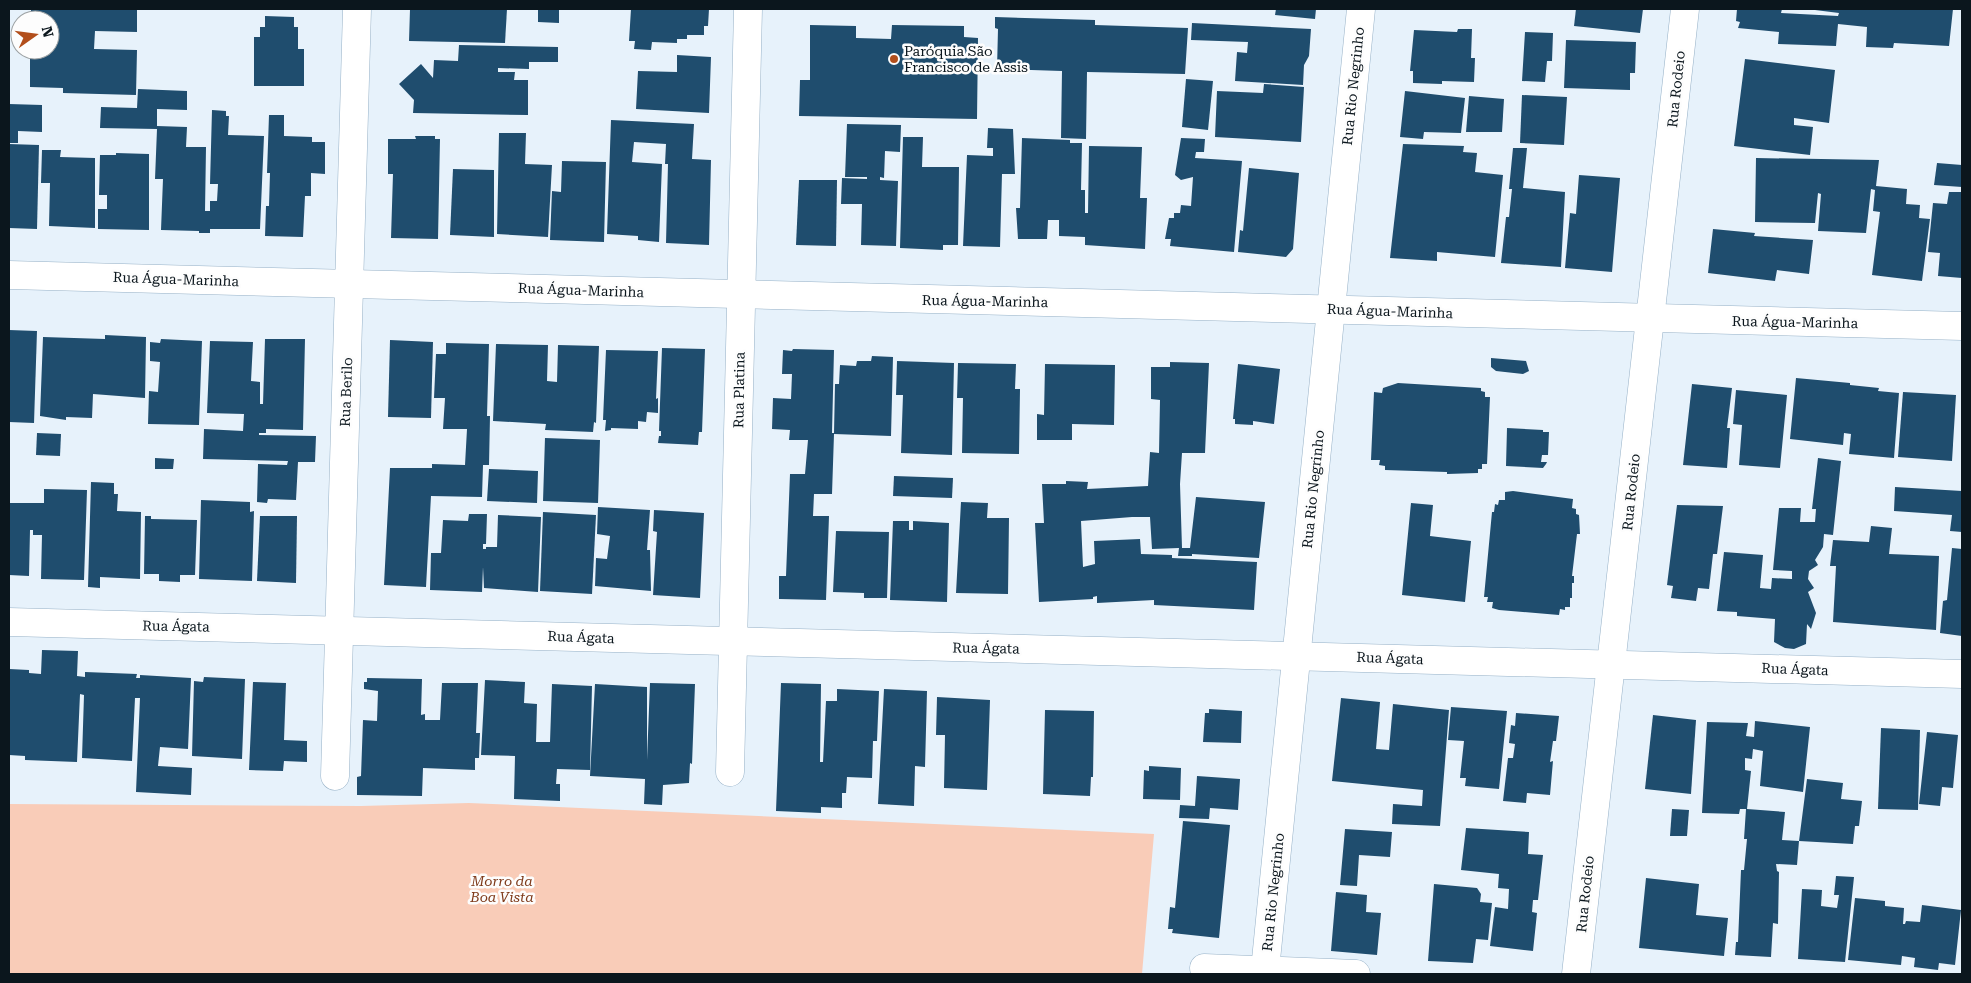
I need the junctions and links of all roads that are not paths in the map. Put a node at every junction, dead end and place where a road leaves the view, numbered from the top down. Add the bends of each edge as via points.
1 (357, 9) edge
2 (748, 9) edge
3 (1361, 9) edge
4 (1685, 9) edge
5 (9, 275) edge
6 (350, 284) junction
7 (741, 294) junction
8 (1331, 310) junction
9 (1650, 318) junction
10 (1962, 326) edge
11 (9, 622) edge
12 (339, 631) junction
13 (733, 641) junction
14 (1296, 656) junction
15 (1612, 664) junction
16 (1962, 674) edge
17 (730, 772) dead end
18 (335, 776) dead end
19 (1204, 968) dead end
20 (1265, 970) junction
21 (1356, 974) edge
22 (1576, 974) edge

1 - 6 street, Rua Berilo
2 - 7 street, Rua Platina
3 - 8 street, Rua Rio Negrinho
4 - 9 street, Rua Rodeio
5 - 6 street, Rua Água-Marinha
6 - 7 street, Rua Água-Marinha
6 - 12 street, Rua Berilo
7 - 8 street, Rua Água-Marinha
7 - 13 street, Rua Platina
8 - 9 street, Rua Água-Marinha
8 - 14 street, Rua Rio Negrinho
9 - 10 street, Rua Água-Marinha
9 - 15 street, Rua Rodeio
11 - 12 street, Rua Ágata
12 - 13 street, Rua Ágata
12 - 18 street, Rua Berilo
13 - 14 street, Rua Ágata
13 - 17 street, Rua Platina
14 - 15 street, Rua Ágata
14 - 20 street, Rua Rio Negrinho
15 - 16 street, Rua Ágata
15 - 22 street, Rua Rodeio
19 - 20 street
20 - 21 street

